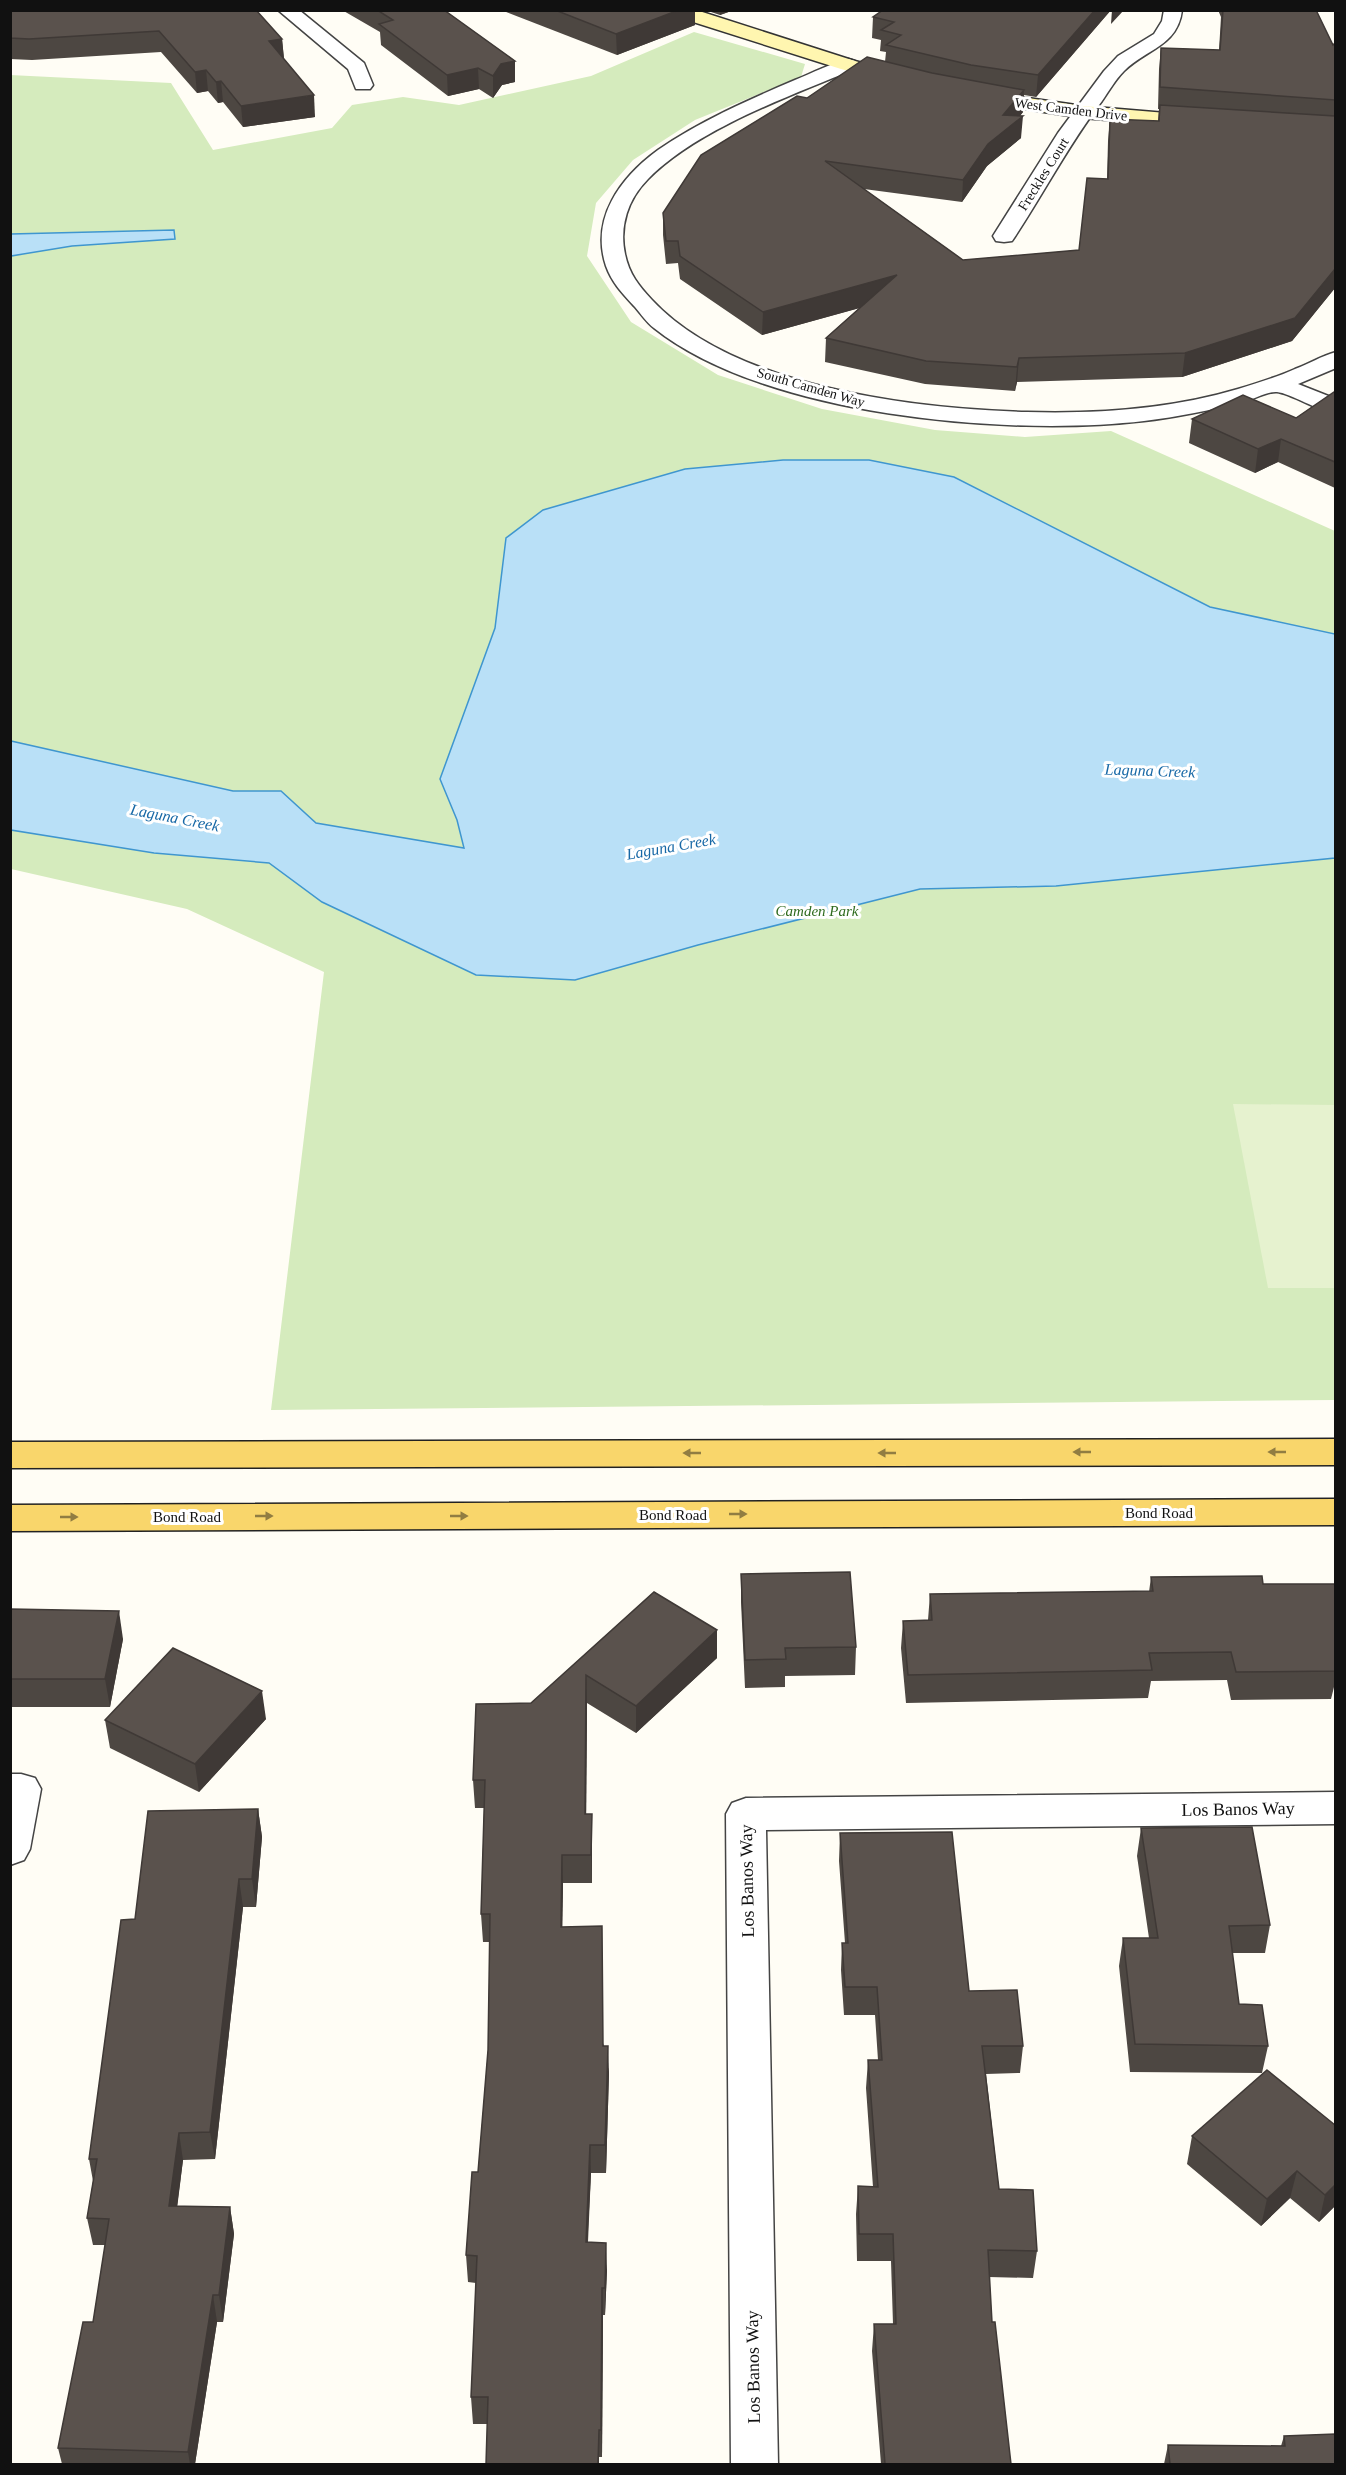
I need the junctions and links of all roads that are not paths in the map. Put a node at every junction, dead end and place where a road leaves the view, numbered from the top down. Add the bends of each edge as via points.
1 (287, 10) edge
2 (675, 10) edge
3 (1173, 10) edge
4 (848, 65) junction
5 (914, 82) edge
6 (363, 85) dead end
7 (958, 92) edge
8 (1083, 112) junction
9 (1218, 123) edge
10 (1005, 236) dead end
11 (1335, 359) edge
12 (1280, 385) junction
13 (1335, 408) edge
14 (1335, 1452) edge
15 (10, 1455) edge
16 (1335, 1512) edge
17 (10, 1518) edge
18 (10, 1790) edge
19 (1335, 1808) edge
20 (10, 1849) edge
21 (754, 2464) edge

1 - 6 street via 357,67
2 - 4 street
3 - 8 street, Freckles Court via 1164,34 1119,65
4 - 5 street
4 - 12 street, South Camden Way via 683,142 662,156 624,194 612,235 616,263 631,292 668,326 724,359 789,384 864,403 965,417 1041,420 1125,416 1198,406
7 - 8 street, West Camden Drive
8 - 9 street, West Camden Drive
8 - 10 street, Freckles Court
11 - 12 street, South Camden Way
12 - 13 street
14 -> 15 main road
17 -> 16 main road, Bond Road
18 - 20 street via 21,1790
19 - 21 street, Los Banos Way via 746,1814

